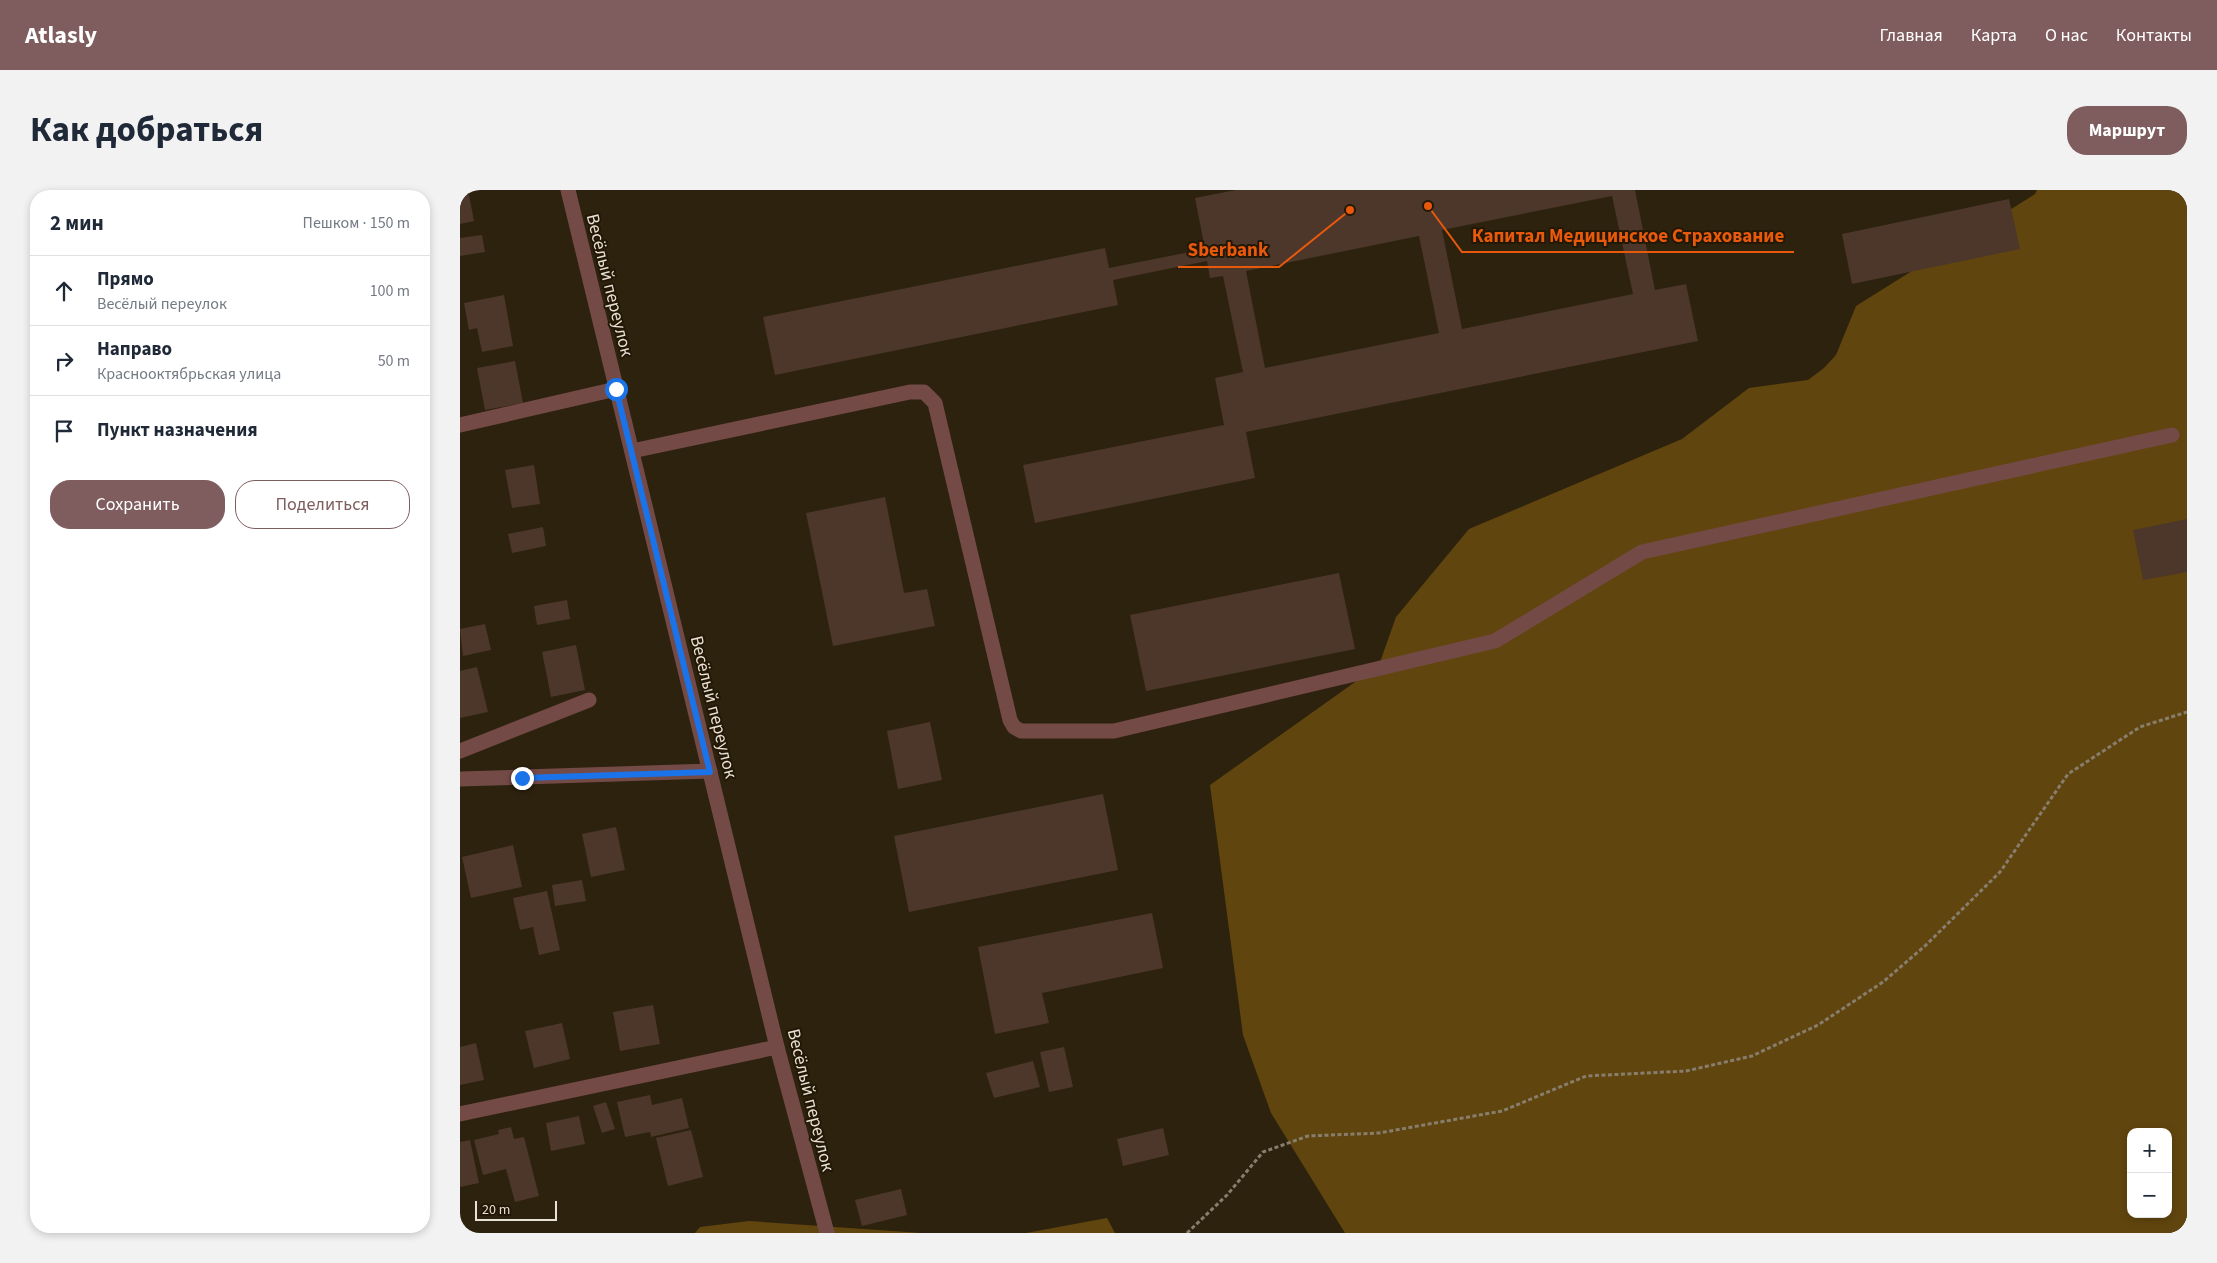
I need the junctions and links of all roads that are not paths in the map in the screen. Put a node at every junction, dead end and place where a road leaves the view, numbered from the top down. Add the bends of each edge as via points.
1 (568, 190) edge
2 (616, 389) junction
3 (460, 425) edge
4 (2172, 435) dead end
5 (632, 451) junction
6 (589, 700) dead end
7 (460, 751) edge
8 (710, 772) junction
9 (460, 779) edge
10 (778, 1047) junction
11 (460, 1114) edge
12 (827, 1233) edge

1 - 2 street, Весёлый переулок
2 - 3 street
2 - 5 street, Весёлый переулок
4 - 5 street via 1642,552 1495,641 1114,731 1021,731 1010,720 935,403 924,392 910,392
5 - 8 street, Весёлый переулок
6 - 7 street
8 - 9 street
8 - 10 street, Весёлый переулок
10 - 11 street
10 - 12 street, Весёлый переулок

